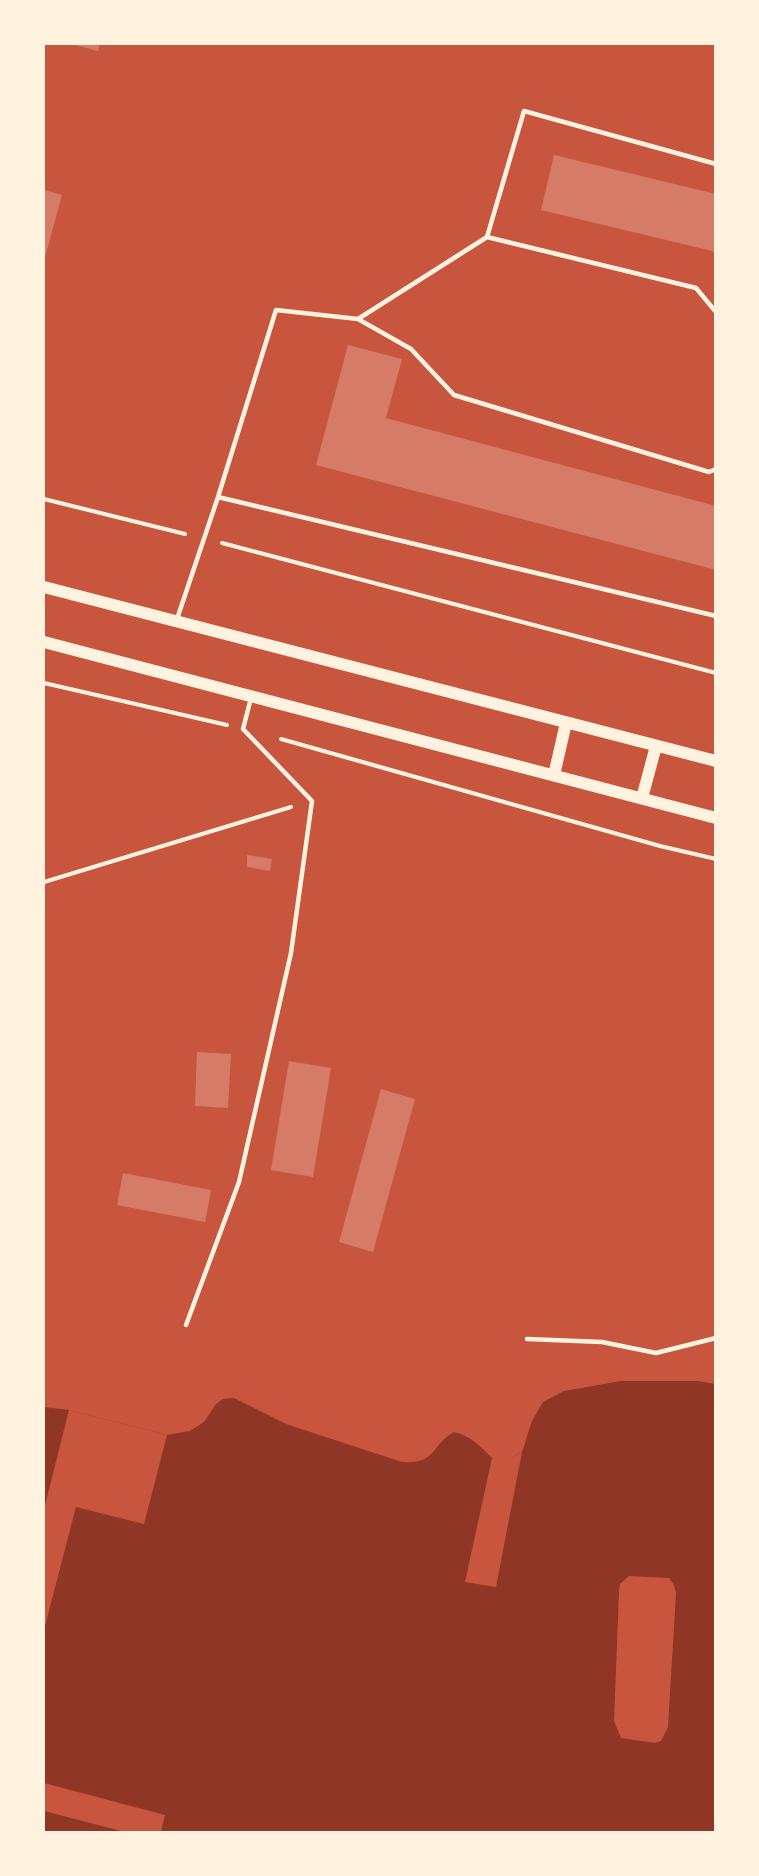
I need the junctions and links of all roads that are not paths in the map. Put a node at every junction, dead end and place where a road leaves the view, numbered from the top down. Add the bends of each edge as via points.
1 (716, 164) edge
2 (487, 237) junction
3 (716, 312) edge
4 (358, 319) junction
5 (716, 469) edge
6 (218, 497) junction
7 (44, 586) edge
8 (716, 616) edge
9 (176, 622) junction
10 (44, 642) edge
11 (251, 695) junction
12 (566, 723) junction
13 (656, 746) junction
14 (716, 761) edge
15 (554, 774) junction
16 (642, 798) junction
17 (716, 818) edge
18 (186, 1325) dead end
19 (716, 1338) edge
20 (527, 1339) dead end

1 - 2 lane via 524,111
2 - 3 lane via 696,288
2 - 4 lane
4 - 5 lane via 411,349 454,396 709,472
4 - 6 lane via 276,310
6 - 8 lane
6 - 9 lane
7 - 9 main road
9 - 12 main road
10 - 11 main road
11 - 15 main road
11 - 18 lane via 243,729 312,801 291,953 239,1182
12 - 13 main road
12 - 15 main road
13 - 14 main road
13 - 16 main road
15 - 16 main road
16 - 17 main road
19 - 20 lane via 656,1353 602,1342

